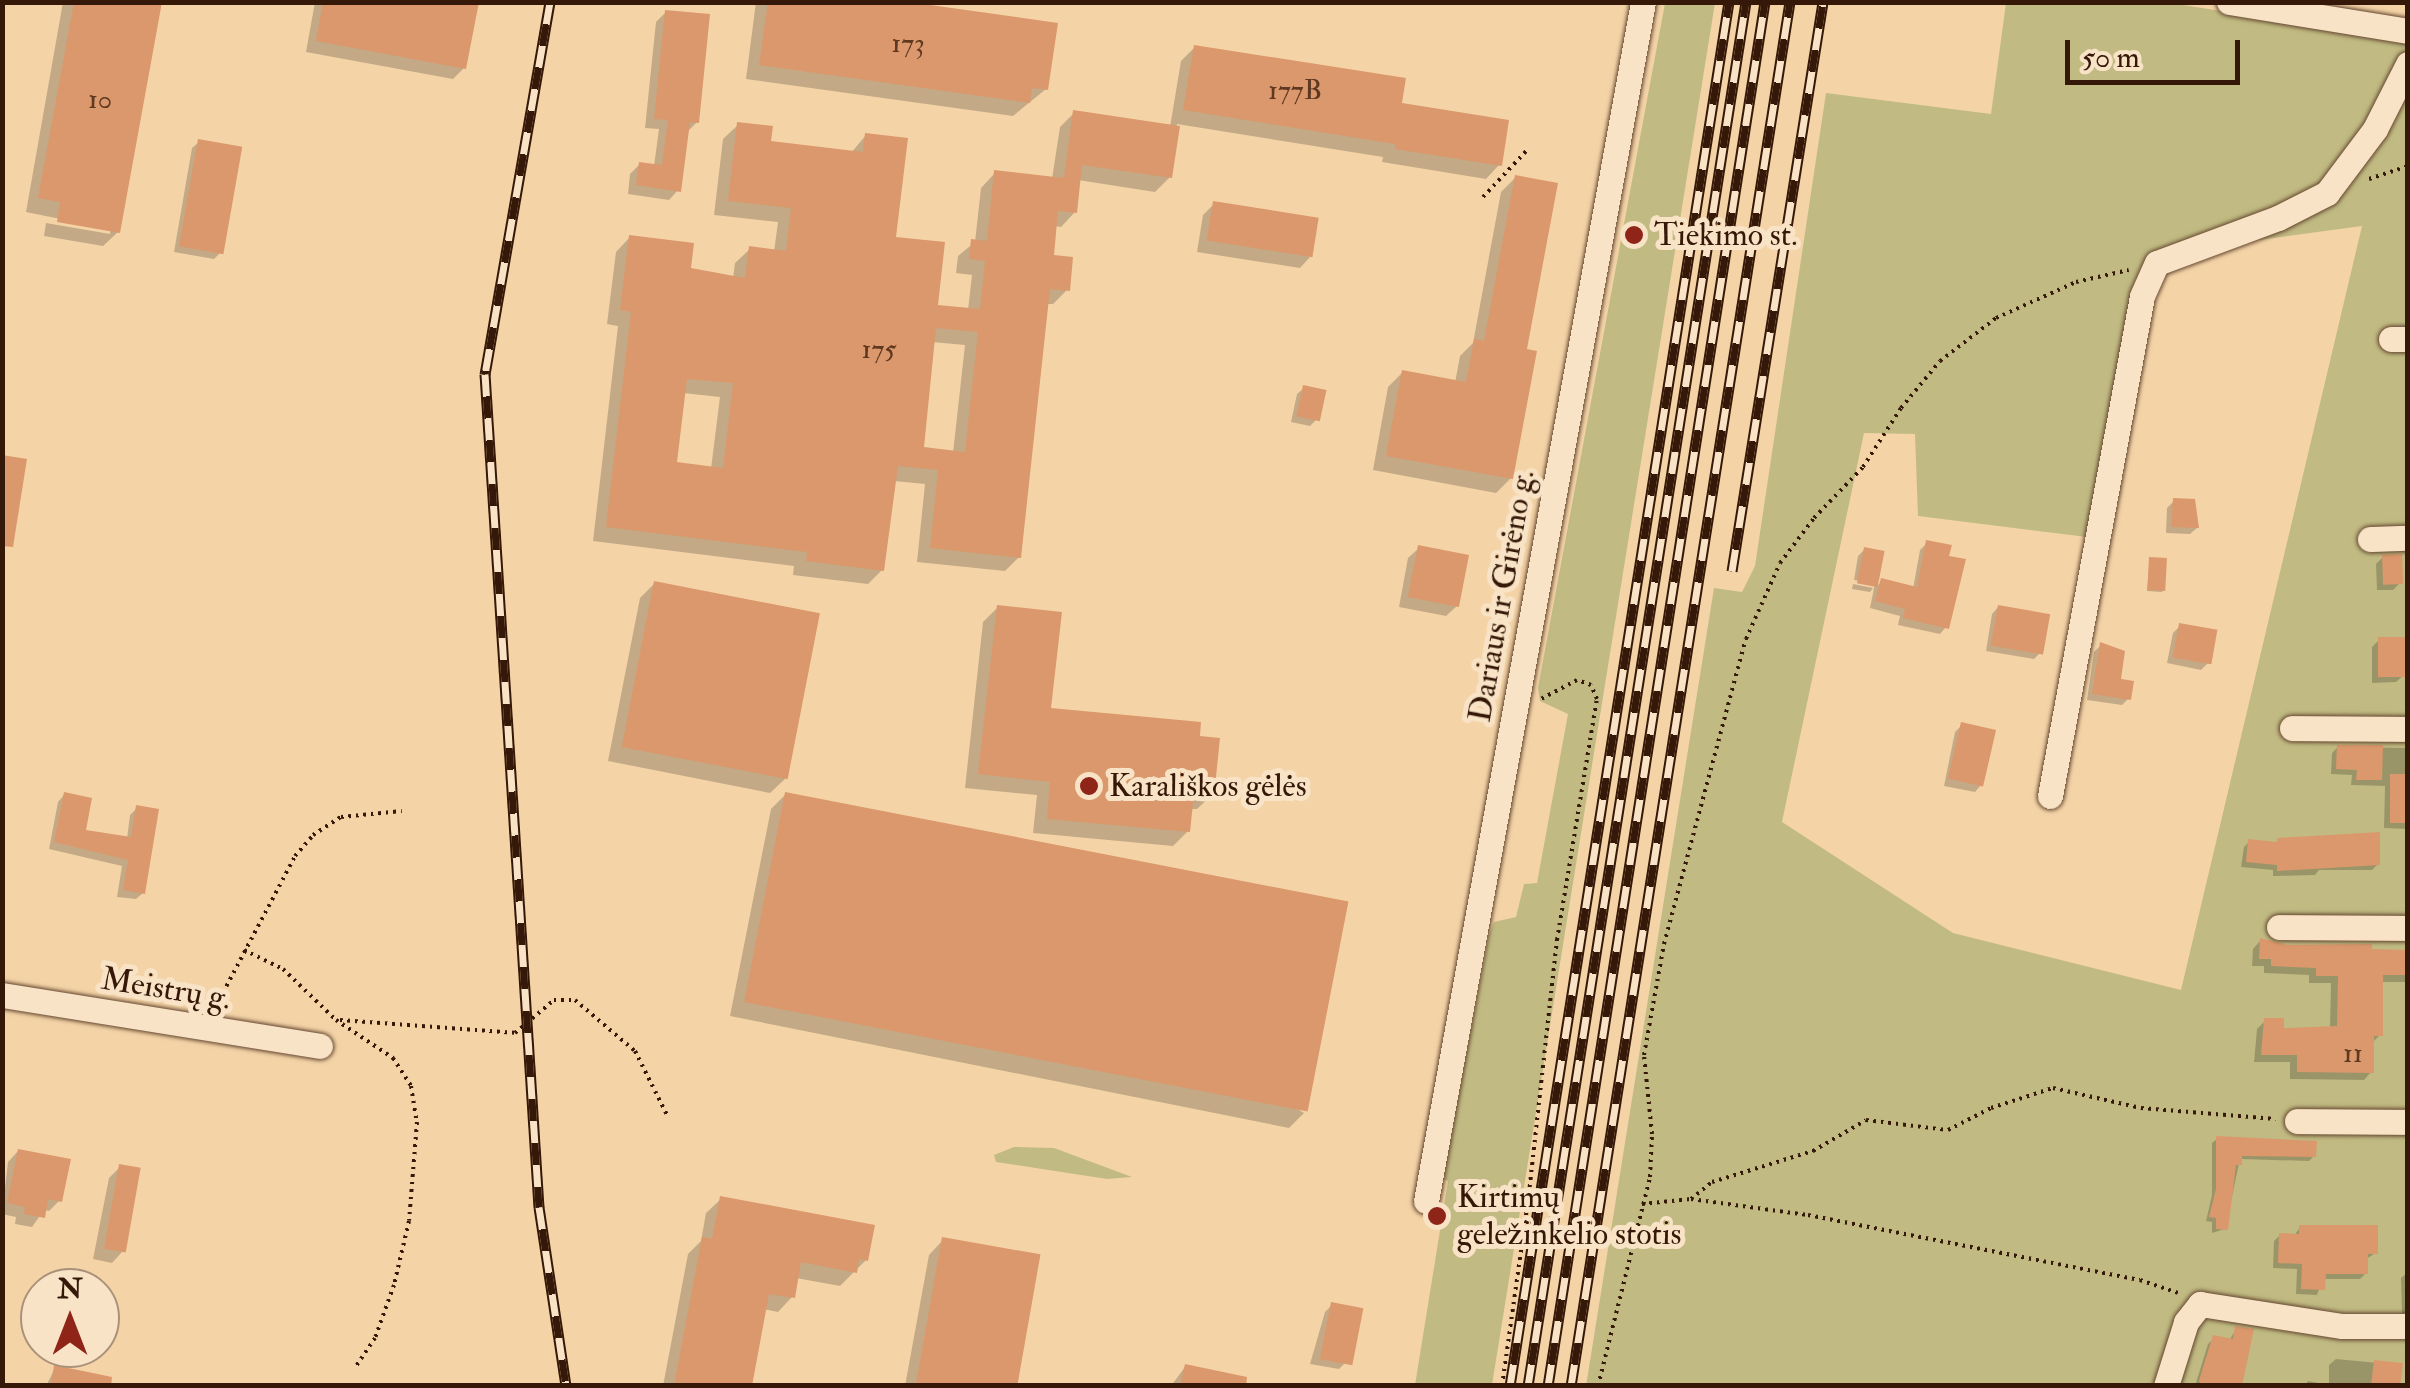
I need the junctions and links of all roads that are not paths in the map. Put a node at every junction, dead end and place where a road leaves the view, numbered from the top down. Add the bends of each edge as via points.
1 (1643, 2) edge
2 (2229, 2) edge
3 (2408, 31) edge
4 (2408, 64) edge
5 (2370, 538) dead end
6 (2408, 538) edge
7 (2292, 728) dead end
8 (2408, 729) edge
9 (2050, 796) dead end
10 (2279, 928) dead end
11 (2408, 928) edge
12 (2, 994) edge
13 (320, 1046) road end
14 (2296, 1121) road end
15 (2408, 1122) edge
16 (1426, 1201) dead end
17 (2408, 1326) edge
18 (2166, 1386) edge

1 - 16 street, Dariaus ir Girėno g.
2 - 3 street
4 - 9 street via 2375,129 2327,193 2157,263 2142,296
5 - 6 street
7 - 8 street
10 - 11 street
12 - 13 street, Meistrų g.
14 - 15 street
17 - 18 street via 2193,1313

